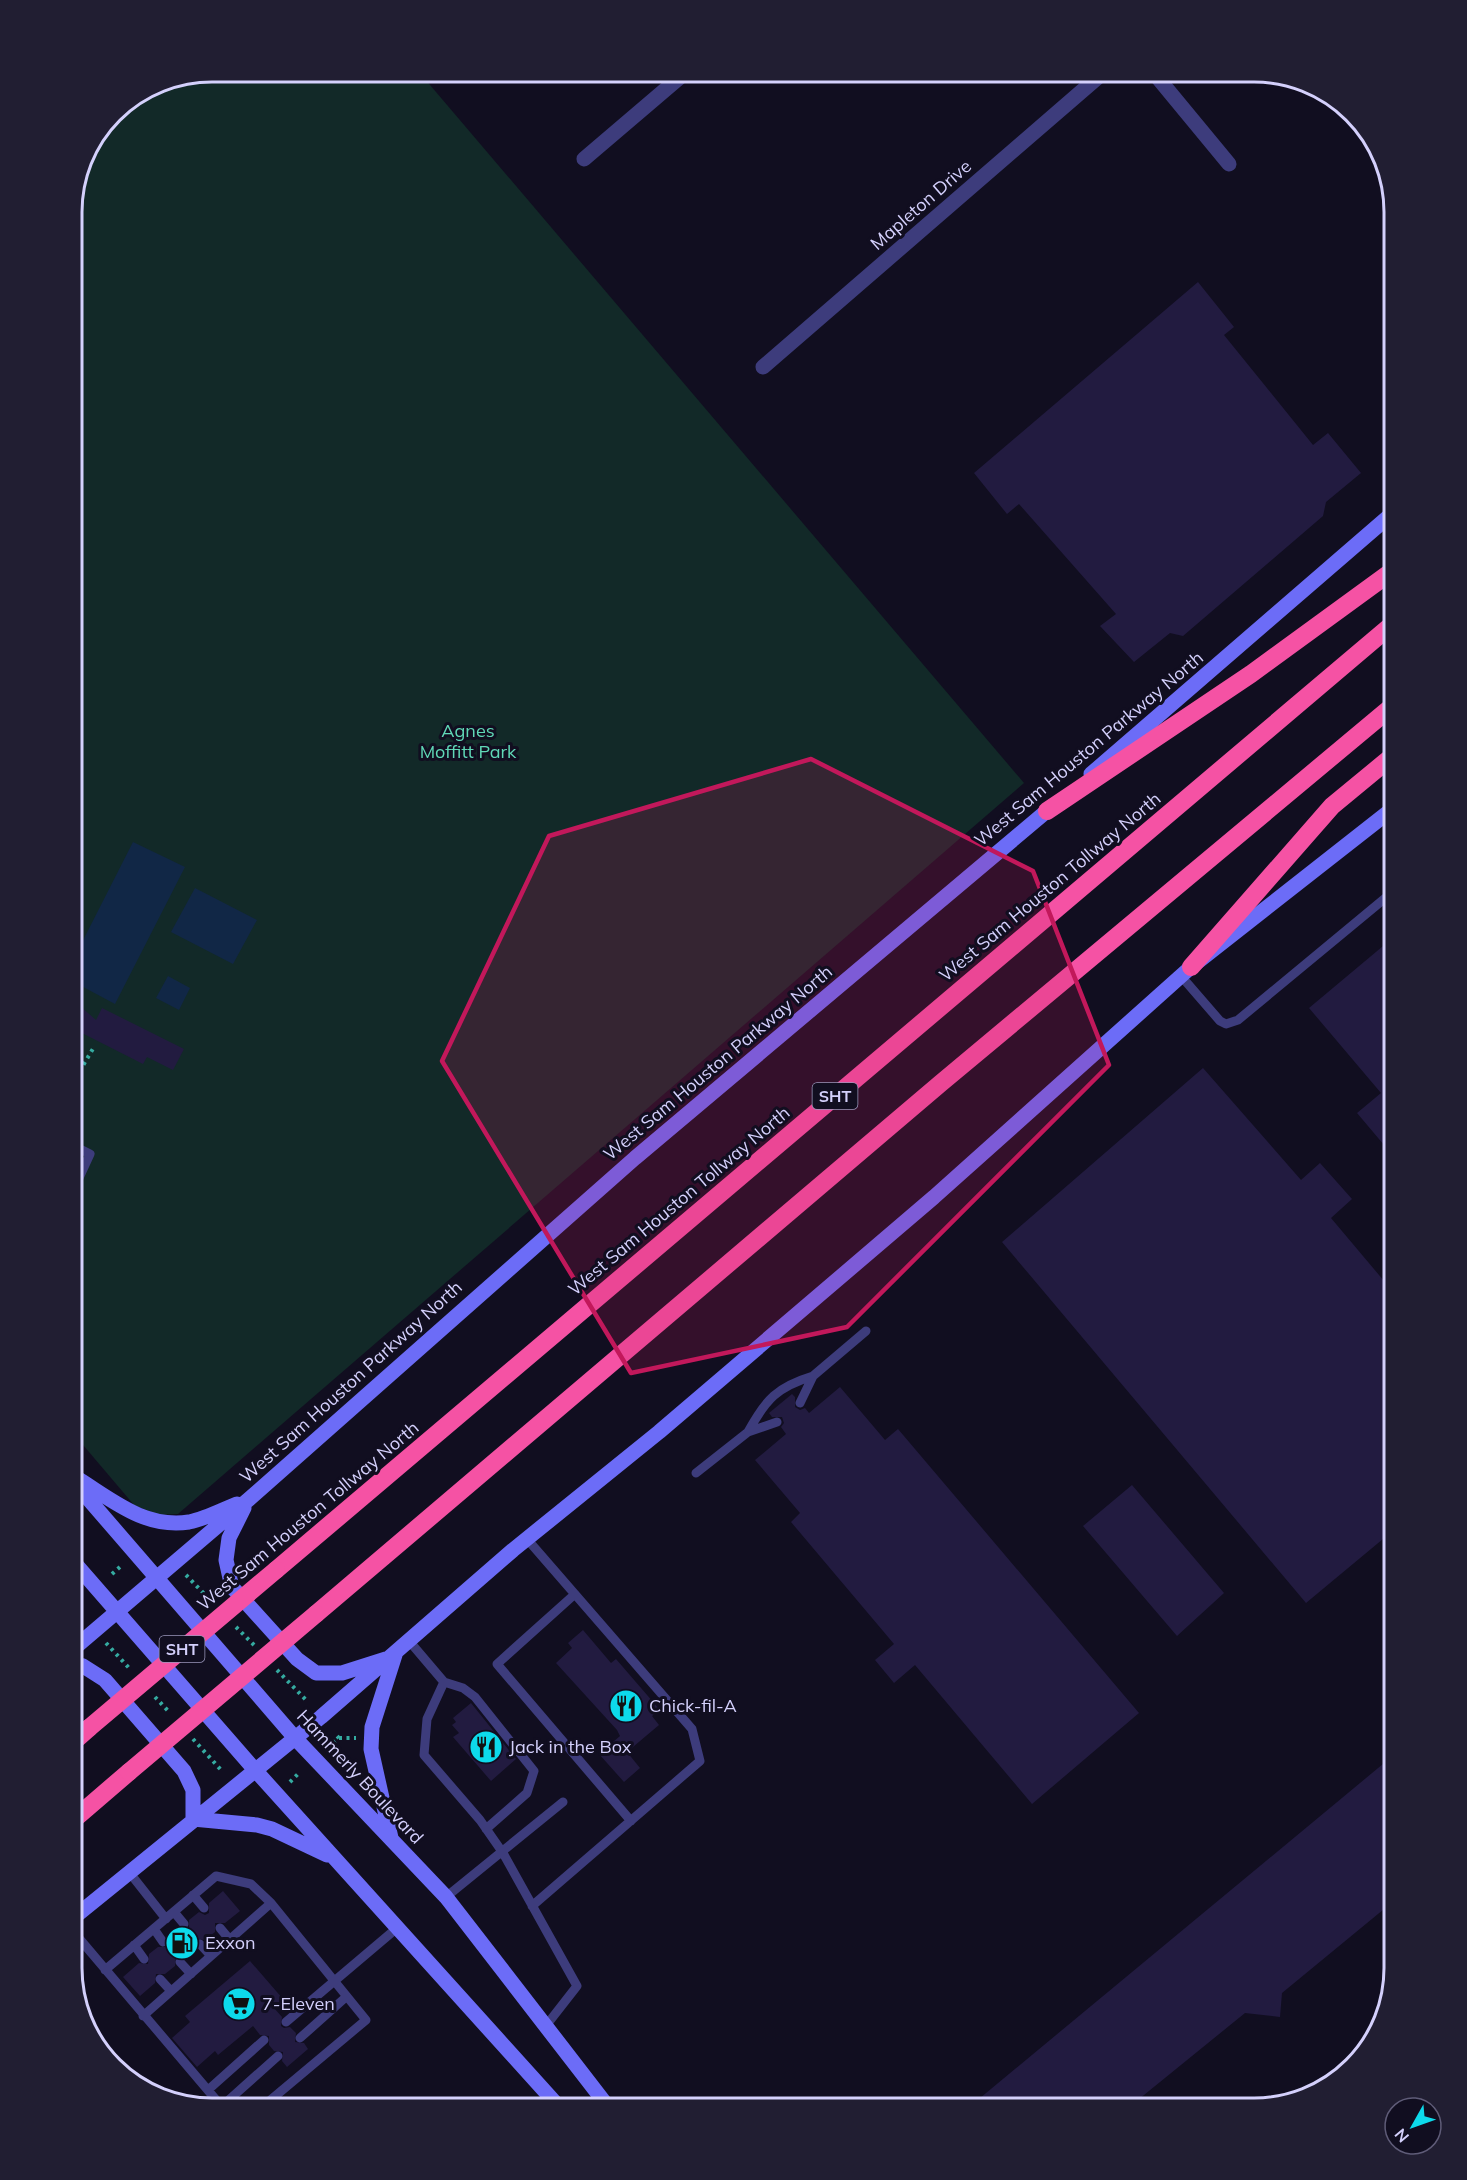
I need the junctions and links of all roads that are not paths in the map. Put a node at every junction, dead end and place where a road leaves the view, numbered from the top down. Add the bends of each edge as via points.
1 (674, 82) edge
2 (1091, 83) edge
3 (1162, 83) edge
4 (584, 159) dead end
5 (1229, 164) dead end
6 (763, 367) dead end
7 (1384, 521) edge
8 (1384, 577) edge
9 (1384, 631) edge
10 (1384, 713) edge
11 (1384, 763) edge
12 (1047, 811) junction
13 (1384, 816) edge
14 (1384, 899) edge
15 (1186, 972) junction
16 (82, 1150) edge
17 (82, 1170) edge
18 (866, 1331) dead end
19 (813, 1376) junction
20 (800, 1402) dead end
21 (777, 1422) dead end
22 (748, 1432) junction
23 (696, 1473) dead end
24 (82, 1481) edge
25 (82, 1492) edge
26 (248, 1500) junction
27 (527, 1539) junction
28 (82, 1572) edge
29 (157, 1579) junction
30 (575, 1594) junction
31 (116, 1612) junction
32 (82, 1641) edge
33 (410, 1642) junction
34 (395, 1655) junction
35 (82, 1666) edge
36 (444, 1682) junction
37 (82, 1734) edge
38 (295, 1738) junction
39 (255, 1770) junction
40 (562, 1802) dead end
41 (82, 1812) edge
42 (193, 1819) junction
43 (631, 1821) junction
44 (486, 1829) junction
45 (391, 1839) junction
46 (503, 1853) junction
47 (334, 1858) junction
48 (129, 1872) junction
49 (193, 1895) junction
50 (446, 1897) junction
51 (271, 1903) junction
52 (532, 1906) junction
53 (204, 1908) dead end
54 (82, 1911) edge
55 (174, 1912) junction
56 (166, 1918) junction
57 (184, 1924) dead end
58 (220, 1928) dead end
59 (397, 1928) junction
60 (154, 1929) junction
61 (230, 1940) junction
62 (82, 1942) edge
63 (163, 1942) dead end
64 (200, 1944) dead end
65 (134, 1946) junction
66 (211, 1956) junction
67 (144, 1959) dead end
68 (180, 1962) dead end
69 (105, 1970) junction
70 (191, 1974) junction
71 (160, 1979) dead end
72 (333, 1981) junction
73 (171, 1991) junction
74 (346, 1996) junction
75 (143, 2016) junction
76 (286, 2022) dead end
77 (545, 2027) junction
78 (300, 2038) dead end
79 (264, 2040) dead end
80 (279, 2056) dead end
81 (207, 2090) junction
82 (214, 2097) edge
83 (234, 2097) edge
84 (274, 2097) edge
85 (550, 2097) edge
86 (601, 2097) edge

1 - 4 street
2 - 6 street, Mapleton Drive
3 - 5 street
7 - 12 main road, West Sam Houston Parkway North
8 - 12 highway via 1251,674
9 - 37 highway, West Sam Houston Tollway North / SHT, bridge
10 - 41 highway, bridge via 941,1083
11 - 15 highway via 1332,806
12 - 26 main road, West Sam Houston Parkway North via 635,1158
13 - 15 main road
14 - 15 lane via 1238,1020 1226,1024 1220,1021
15 - 27 main road via 934,1197 659,1432
16 - 17 lane via 90,1154
18 - 19 lane
19 - 20 lane
19 - 22 lane via 788,1384 763,1404
21 - 22 lane
22 - 23 lane
24 - 26 main road via 138,1516 158,1522 189,1522
25 - 29 main road, Hammerly Boulevard
26 - 29 main road, West Sam Houston Parkway North
26 - 34 main road via 229,1538 226,1560 232,1587 297,1659 316,1673 342,1673
27 - 30 lane
27 - 33 main road
28 - 31 main road
29 - 31 main road, West Sam Houston Parkway North
29 - 38 main road, Hammerly Boulevard
30 - 43 lane via 692,1729 700,1761
30 - 43 lane via 497,1664
31 - 32 main road, West Sam Houston Parkway North
31 - 39 main road
33 - 34 main road
33 - 36 lane
34 - 38 main road
34 - 45 main road via 372,1727 371,1749
35 - 42 main road via 105,1680 184,1771 193,1790
36 - 44 lane via 427,1719 424,1755
36 - 44 lane via 475,1697 534,1771 527,1793
38 - 39 main road
38 - 45 main road, Hammerly Boulevard
39 - 42 main road
39 - 47 main road
40 - 46 lane
42 - 47 main road via 245,1822 272,1829
42 - 48 main road
43 - 52 lane
44 - 46 lane
45 - 50 main road, Hammerly Boulevard
46 - 50 lane
46 - 52 lane
47 - 59 main road
48 - 54 main road
48 - 56 lane
49 - 51 lane via 216,1876 251,1884
49 - 53 lane
49 - 55 lane
50 - 77 main road, Hammerly Boulevard
51 - 61 lane
51 - 72 lane
52 - 77 lane via 577,1986
55 - 56 lane
55 - 57 lane
56 - 60 lane
58 - 61 lane
59 - 72 lane
59 - 85 main road
60 - 63 lane
60 - 65 lane
61 - 66 lane
62 - 69 lane
64 - 66 lane
65 - 67 lane
65 - 69 lane
66 - 70 lane
68 - 70 lane
69 - 75 lane
70 - 73 lane
71 - 73 lane
72 - 74 lane
72 - 76 lane
73 - 75 lane
74 - 78 lane
74 - 84 lane via 366,2020
75 - 81 lane
77 - 86 main road, Hammerly Boulevard
79 - 81 lane
80 - 83 lane
81 - 82 lane

